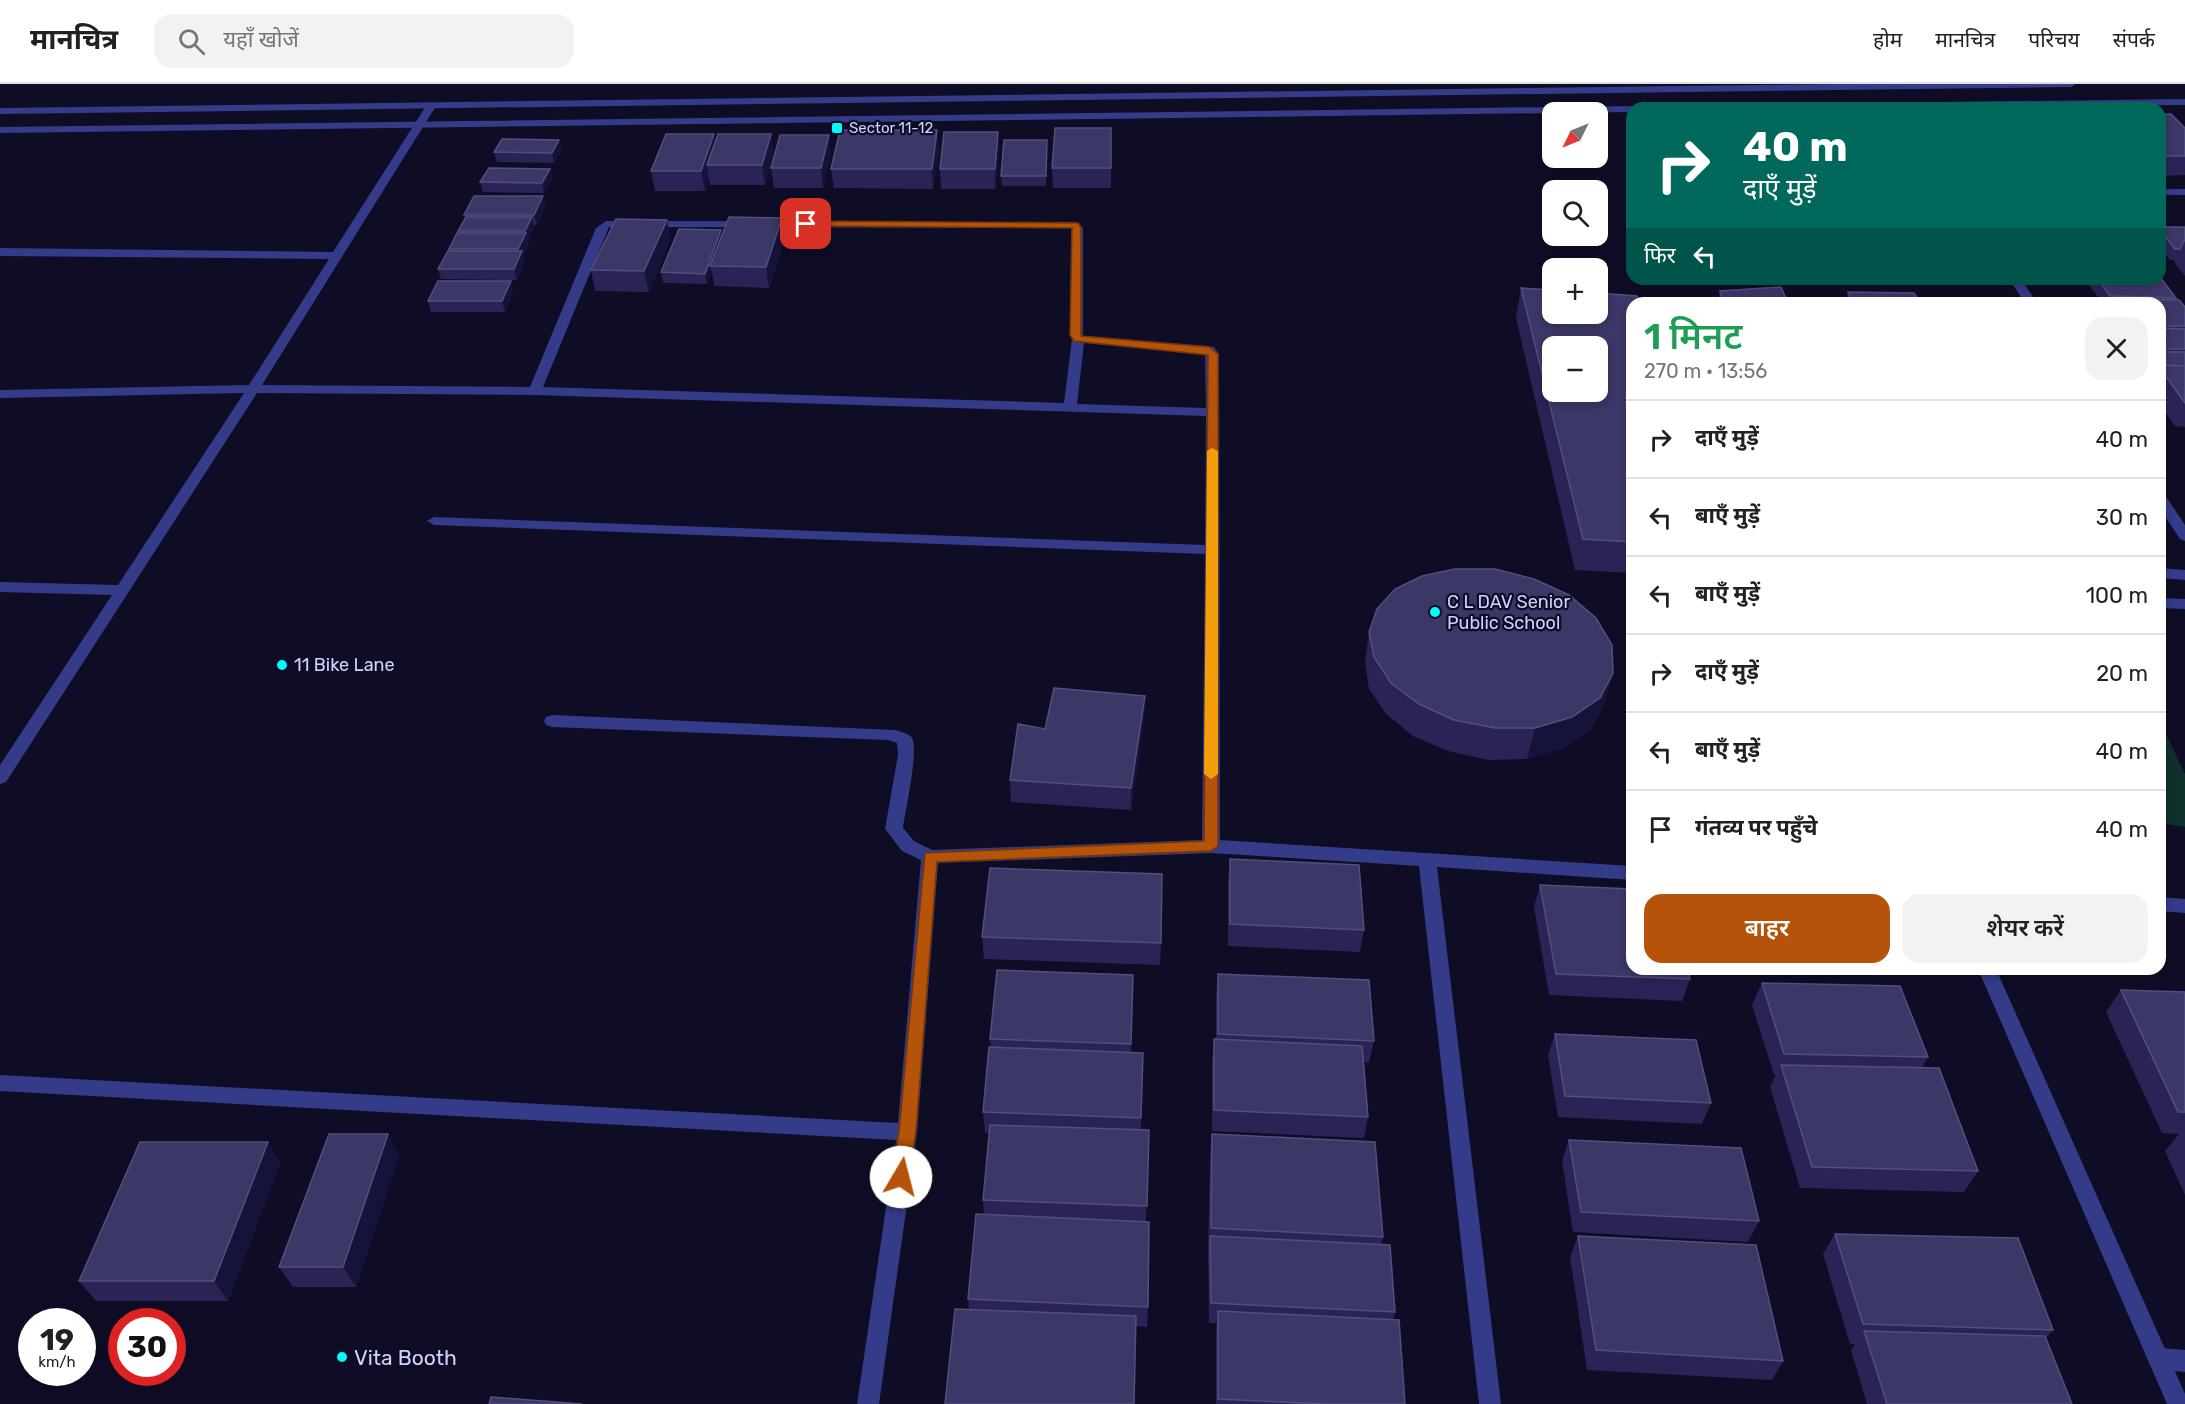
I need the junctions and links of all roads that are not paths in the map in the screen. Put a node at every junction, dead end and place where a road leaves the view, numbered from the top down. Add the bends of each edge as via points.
1 (2071, 84) edge
2 (1551, 87) edge
3 (1558, 102) edge
4 (2166, 102) edge
5 (2185, 102) edge
6 (431, 106) junction
7 (1608, 109) edge
8 (1626, 109) edge
9 (1542, 110) edge
10 (0, 111) edge
11 (419, 125) junction
12 (0, 130) edge
13 (2166, 192) edge
14 (2185, 192) edge
15 (0, 252) edge
16 (335, 256) junction
17 (1078, 339) junction
18 (253, 390) junction
19 (535, 391) junction
20 (0, 394) edge
21 (1070, 408) junction
22 (1212, 412) junction
23 (2166, 507) edge
24 (434, 521) dead end
25 (2185, 536) edge
26 (1212, 550) junction
27 (2166, 573) edge
28 (2185, 575) edge
29 (0, 587) edge
30 (121, 590) junction
31 (2166, 603) edge
32 (2185, 604) edge
33 (552, 722) dead end
34 (0, 778) edge
35 (1211, 846) junction
36 (930, 857) junction
37 (1427, 861) junction
38 (1626, 873) edge
39 (2166, 904) edge
40 (2185, 906) edge
41 (1990, 975) edge
42 (0, 1083) edge
43 (907, 1131) junction
44 (2160, 1359) junction
45 (2185, 1361) edge
46 (868, 1404) edge
47 (1490, 1404) edge
48 (2178, 1404) edge

1 - 2 street
2 - 3 street
2 - 6 street
4 - 5 street
6 - 10 street
6 - 11 street
7 - 8 street
9 - 11 street
11 - 12 street
11 - 16 street
13 - 14 street
15 - 16 street
16 - 18 street
17 - 19 street via 1075,225 615,223 602,228
17 - 21 street
17 - 22 street via 1209,350 1213,354
18 - 19 street
18 - 20 street
18 - 30 street
19 - 21 street
21 - 22 street
22 - 26 street
23 - 25 street
24 - 26 street
26 - 35 street
27 - 28 street
29 - 30 street
30 - 34 street
31 - 32 street
33 - 36 street via 890,734 905,740 906,755 894,829 908,846
35 - 36 street
35 - 37 street
36 - 43 street
37 - 38 street
37 - 47 street
39 - 40 street
41 - 44 street
42 - 43 street
43 - 46 street
44 - 45 street
44 - 48 street

